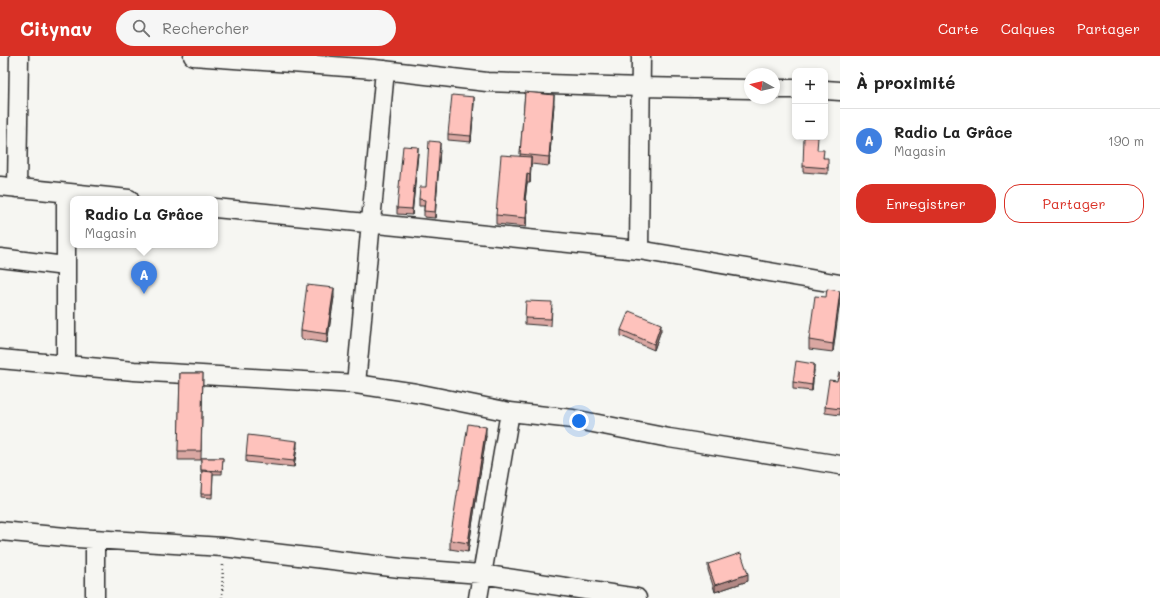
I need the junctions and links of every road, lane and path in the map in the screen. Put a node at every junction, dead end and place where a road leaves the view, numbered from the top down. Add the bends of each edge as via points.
1 (19, 56) edge
2 (192, 56) edge
3 (641, 56) edge
4 (378, 65) edge
5 (641, 88) junction
6 (744, 88) edge
7 (780, 89) edge
8 (792, 89) edge
9 (828, 90) edge
10 (840, 91) edge
11 (8, 187) edge
12 (66, 193) junction
13 (98, 196) edge
14 (218, 208) edge
15 (370, 224) junction
16 (639, 250) junction
17 (0, 258) edge
18 (65, 266) junction
19 (840, 284) edge
20 (0, 359) edge
21 (66, 365) junction
22 (356, 384) junction
23 (510, 412) junction
24 (840, 466) edge
25 (0, 531) edge
26 (95, 539) junction
27 (223, 547) junction
28 (482, 574) junction
29 (96, 598) edge
30 (222, 598) edge
31 (478, 598) edge
32 (637, 598) edge

1 - 11 street
2 - 4 street
3 - 5 street
4 - 5 street via 487,82
4 - 15 street
5 - 6 street
5 - 16 street
7 - 8 street
9 - 10 street
11 - 12 street
12 - 13 street
12 - 18 street
14 - 15 street
15 - 16 street
15 - 22 street
16 - 19 street
17 - 18 street
18 - 21 street
20 - 21 street
21 - 22 street via 134,372
22 - 23 street
23 - 24 street via 573,419 669,438
23 - 28 street
25 - 26 street
26 - 27 street
26 - 29 street
27 - 28 street via 400,568
27 - 30 path
28 - 31 street
28 - 32 street

